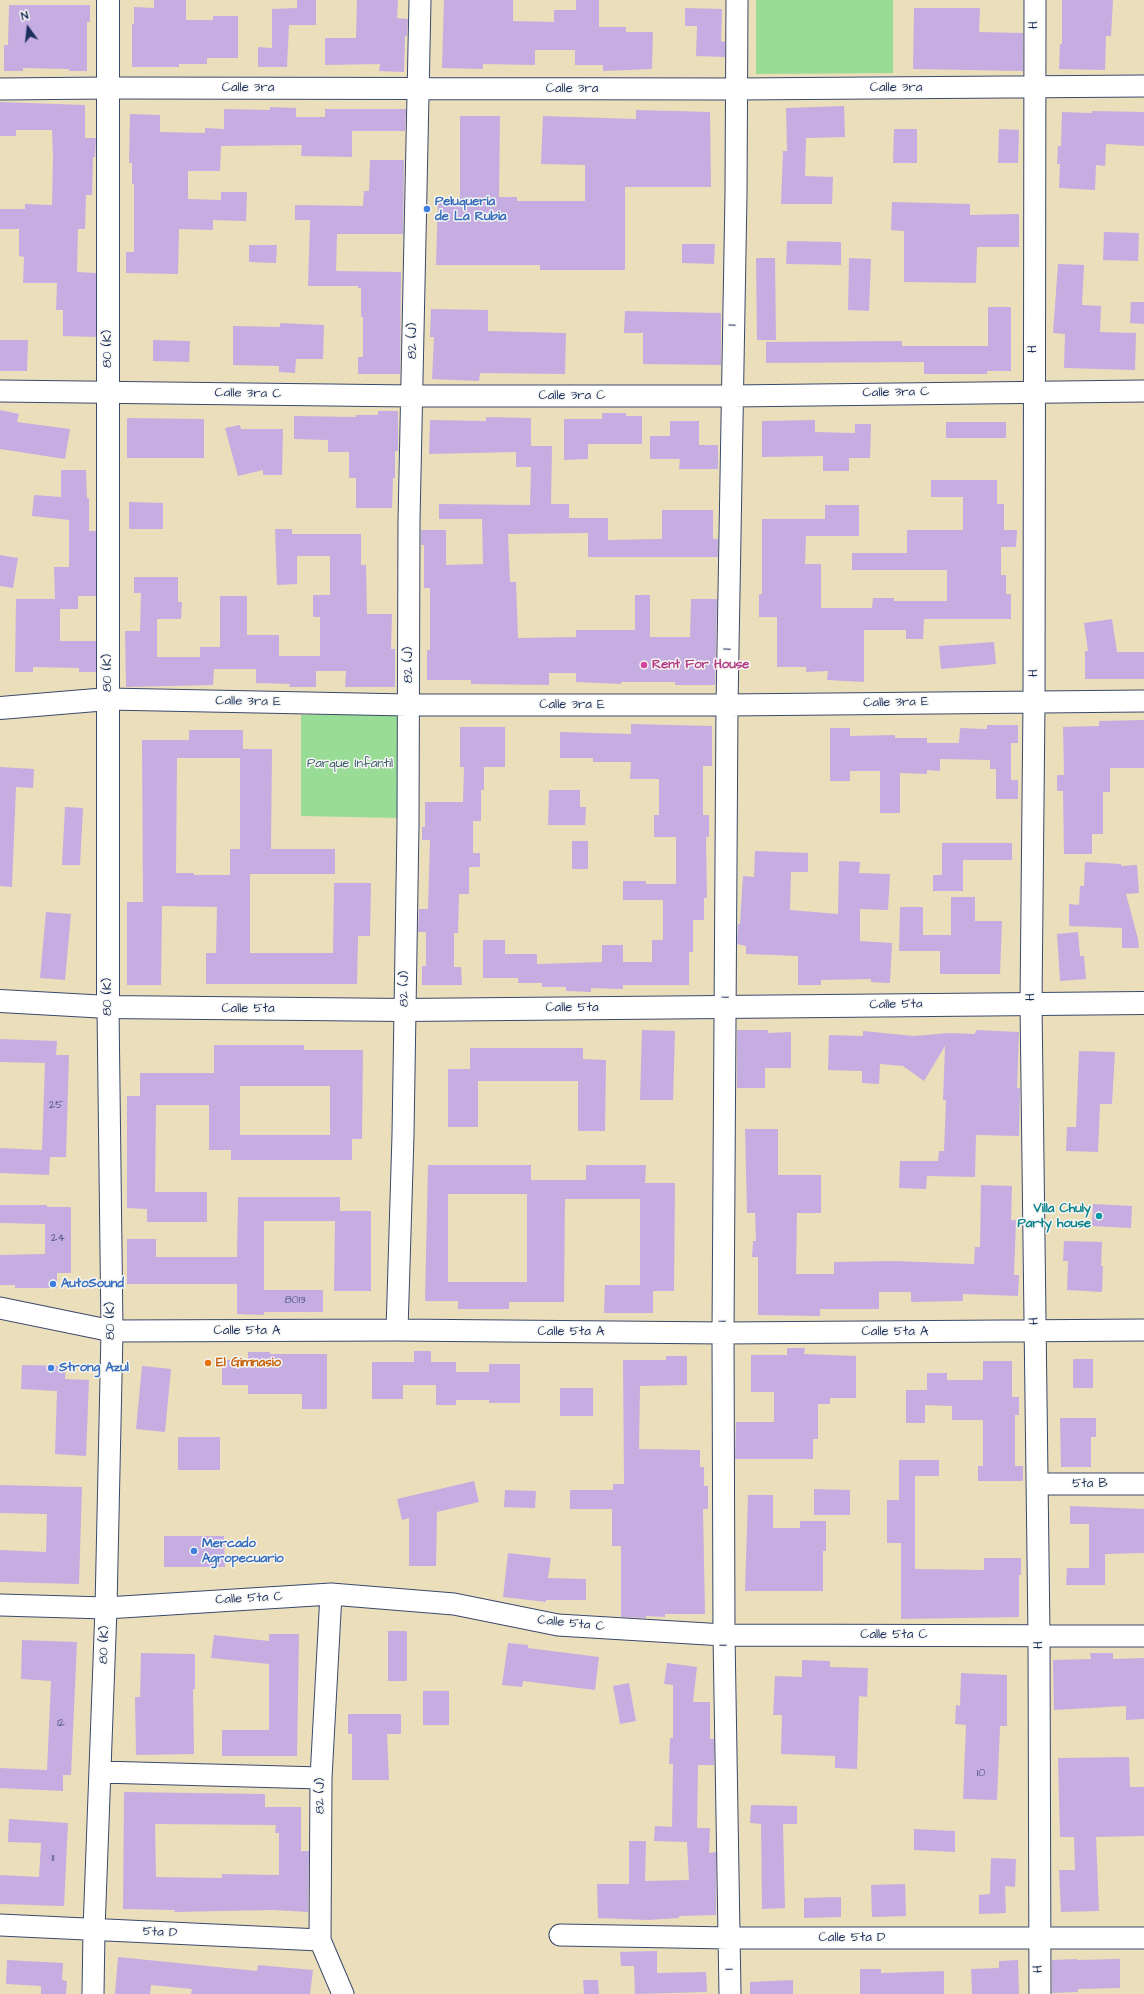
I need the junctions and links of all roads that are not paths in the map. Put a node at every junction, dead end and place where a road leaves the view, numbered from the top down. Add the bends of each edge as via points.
1 (108, 0) edge
2 (420, 0) edge
3 (737, 0) edge
4 (1035, 0) edge
5 (1144, 86) edge
6 (1034, 87) junction
7 (108, 88) junction
8 (0, 89) edge
9 (419, 89) junction
10 (737, 89) junction
11 (108, 391) junction
12 (1144, 391) edge
13 (0, 392) edge
14 (1033, 392) junction
15 (412, 396) junction
16 (732, 396) junction
17 (108, 700) junction
18 (1144, 701) edge
19 (1034, 702) junction
20 (408, 705) junction
21 (727, 705) junction
22 (0, 708) edge
23 (0, 1002) edge
24 (1144, 1003) edge
25 (1031, 1004) junction
26 (108, 1006) junction
27 (726, 1007) junction
28 (404, 1010) junction
29 (0, 1308) edge
30 (397, 1330) junction
31 (1144, 1330) edge
32 (112, 1331) junction
33 (1035, 1332) junction
34 (723, 1333) junction
35 (1037, 1484) junction
36 (1144, 1484) edge
37 (331, 1594) junction
38 (0, 1605) edge
39 (106, 1608) junction
40 (724, 1635) junction
41 (1039, 1635) junction
42 (1144, 1636) edge
43 (100, 1772) junction
44 (321, 1778) junction
45 (0, 1925) edge
46 (94, 1930) junction
47 (560, 1935) dead end
48 (730, 1938) junction
49 (1039, 1938) junction
50 (1144, 1938) edge
51 (320, 1940) junction
52 (93, 1994) edge
53 (343, 1994) edge
54 (730, 1994) edge
55 (1040, 1994) edge

1 - 7 street, 80 (K)
2 - 9 street, 82 (J)
3 - 10 street, I
4 - 6 street, H
5 - 6 street, Calle 3ra
6 - 10 street, Calle 3ra
6 - 14 street, H
7 - 8 street, Calle 3ra
7 - 9 street, Calle 3ra
7 - 11 street, 80 (K)
9 - 10 street, Calle 3ra
9 - 15 street, 82 (J)
10 - 16 street, I
11 - 13 street, Calle 3ra C
11 - 15 street, Calle 3ra C
11 - 17 street, 80 (K)
12 - 14 street, Calle 3ra C
14 - 16 street, Calle 3ra C
14 - 19 street, H
15 - 16 street, Calle 3ra C
15 - 20 street, 82 (J)
16 - 21 street, I
17 - 20 street, Calle 3ra E
17 - 22 street, Calle 3ra E
17 - 26 street, 80 (K)
18 - 19 street, Calle 3ra E
19 - 21 street, Calle 3ra E
19 - 25 street, H
20 - 21 street, Calle 3ra E
20 - 28 street, 82 (J)
21 - 27 street, I
23 - 26 street, Calle 5ta
24 - 25 street, Calle 5ta
25 - 27 street, Calle 5ta
25 - 33 street, H
26 - 28 street, Calle 5ta
26 - 32 street, 80 (K)
27 - 28 street, Calle 5ta
27 - 34 street, I
28 - 30 street, 82 (J)
29 - 32 street, Calle 5ta A
30 - 32 street, Calle 5ta A
30 - 34 street, Calle 5ta A
31 - 33 street, Calle 5ta A
32 - 39 street, 80 (K)
33 - 34 street, Calle 5ta A
33 - 35 street, H
34 - 40 street, I
35 - 36 street, 5ta B
35 - 41 street, H
37 - 39 street, Calle 5ta C
37 - 40 street, Calle 5ta C via 454,1604 558,1625
37 - 44 street, 82 (J)
38 - 39 street, Calle 5ta C
39 - 43 street, 80 (K)
40 - 41 street, Calle 5ta C
40 - 48 street, I
41 - 42 street, Calle 5ta C
41 - 49 street, H
43 - 44 street
43 - 46 street, 80 (K)
44 - 51 street, 82 (J)
45 - 46 street, 5ta D
46 - 51 street, 5ta D
46 - 52 street, 80 (K)
47 - 48 street, Calle 5ta D
48 - 49 street, Calle 5ta D
48 - 54 street, I
49 - 50 street, Calle 5ta D
49 - 55 street, H
51 - 53 street, 82 (J)

